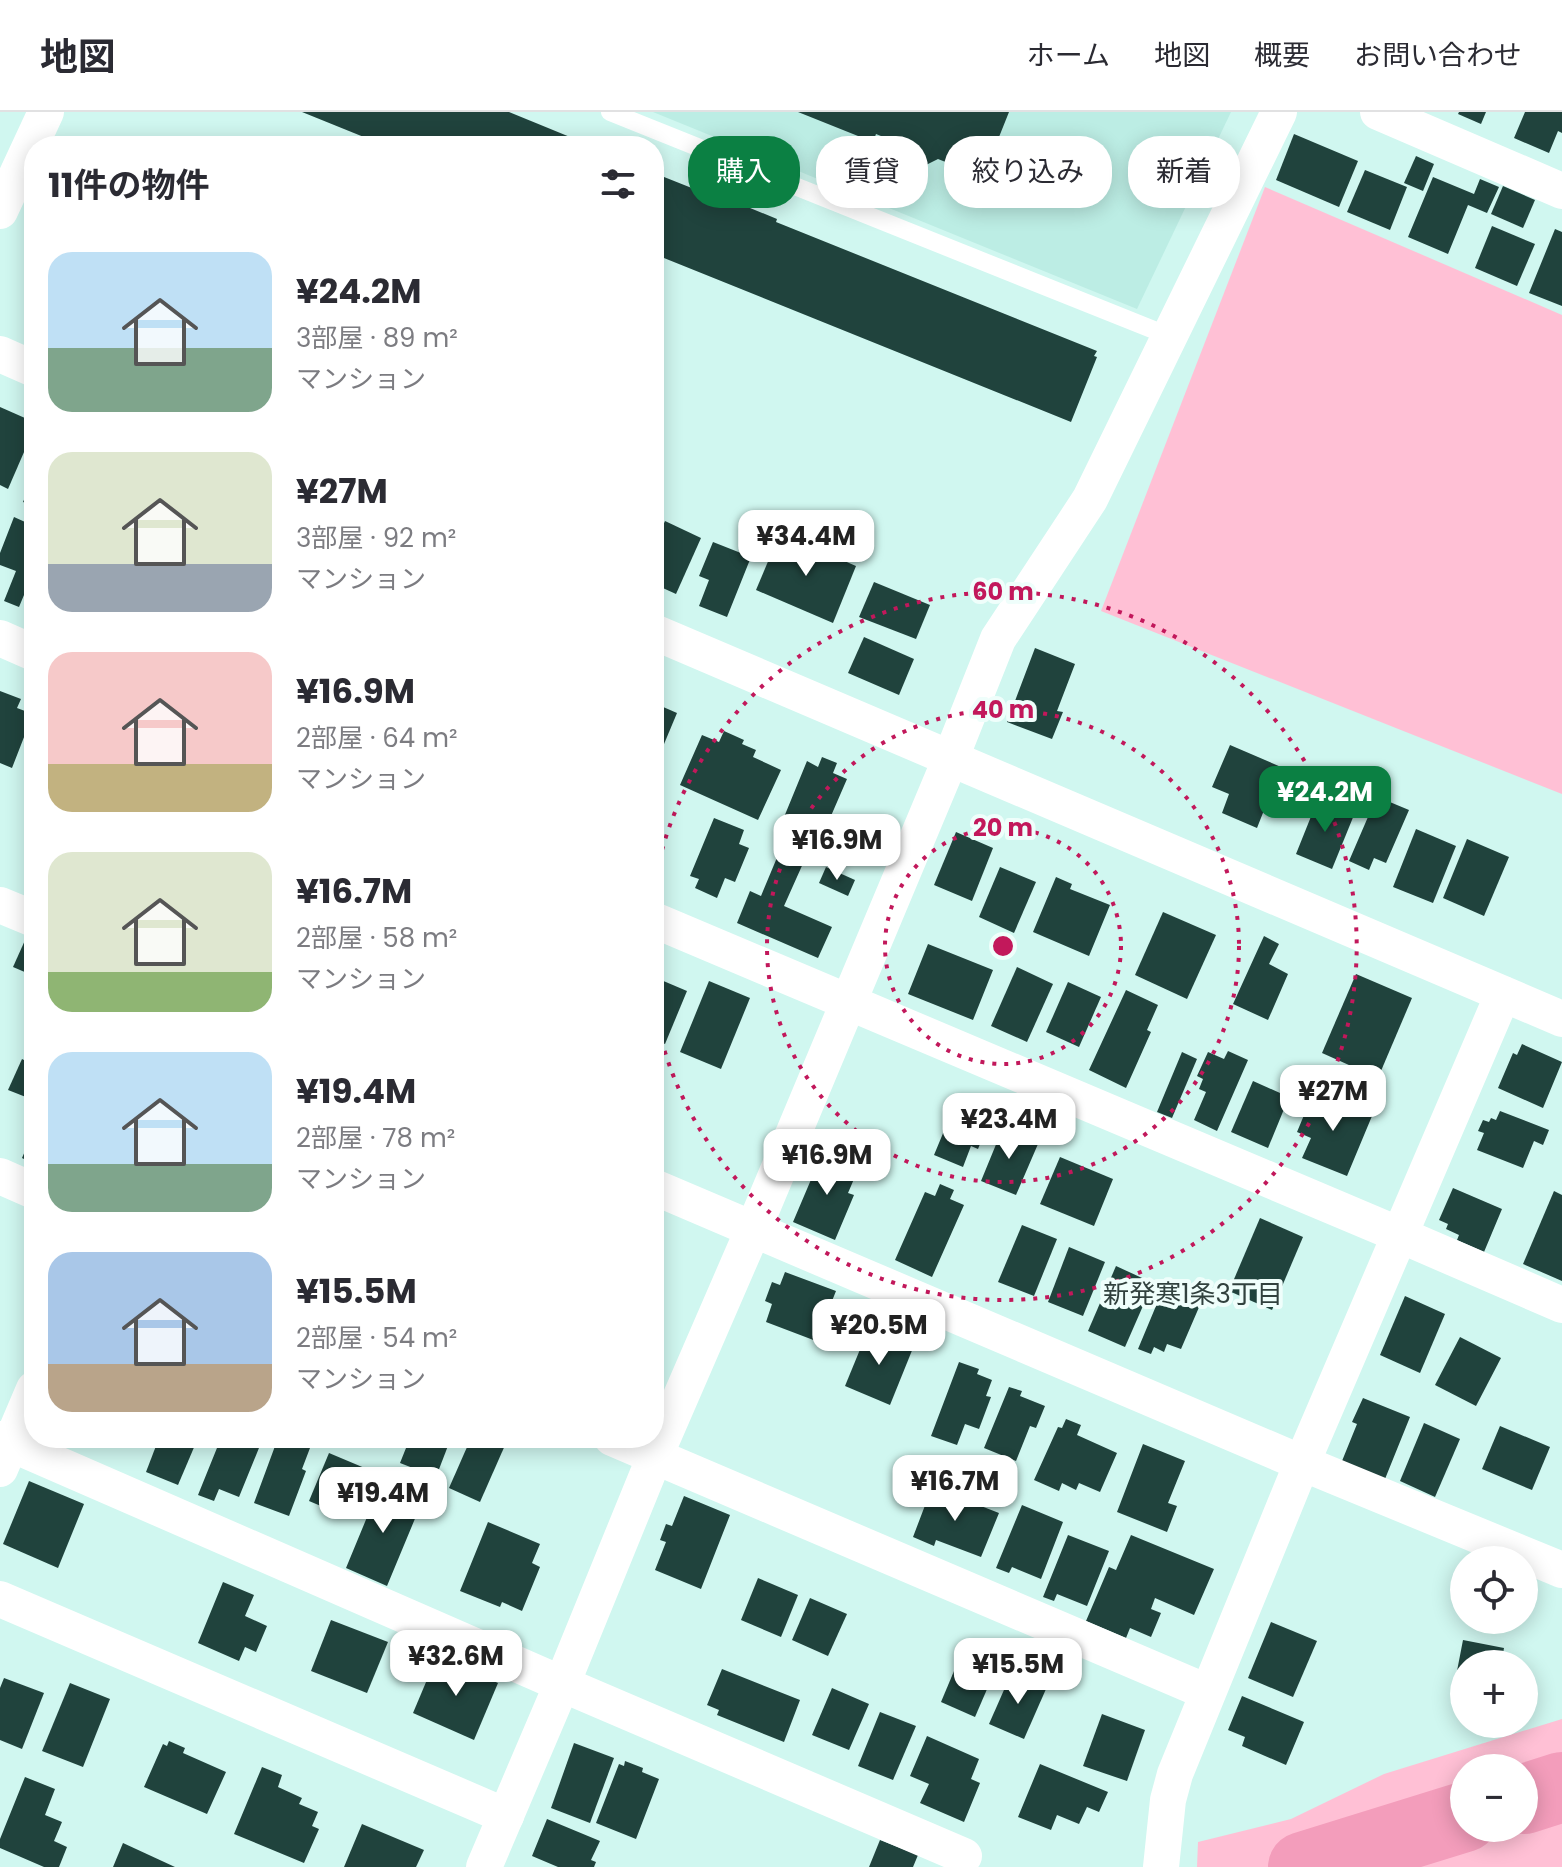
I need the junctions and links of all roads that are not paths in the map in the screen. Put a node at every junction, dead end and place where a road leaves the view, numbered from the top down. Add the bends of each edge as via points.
1 (46, 112) edge
2 (610, 112) edge
3 (1279, 112) edge
4 (1378, 112) edge
5 (35, 136) edge
6 (24, 159) edge
7 (1562, 191) edge
8 (0, 211) edge
9 (1169, 336) junction
10 (0, 354) edge
11 (24, 365) edge
12 (664, 636) edge
13 (0, 638) edge
14 (24, 649) edge
15 (950, 760) junction
16 (0, 905) edge
17 (24, 915) edge
18 (664, 924) edge
19 (1503, 994) junction
20 (848, 1003) junction
21 (1562, 1019) edge
22 (0, 1176) edge
23 (24, 1187) edge
24 (664, 1191) edge
25 (753, 1230) junction
26 (1400, 1235) junction
27 (1562, 1305) edge
28 (24, 1409) edge
29 (664, 1435) edge
30 (636, 1448) edge
31 (658, 1448) edge
32 (3, 1450) edge
33 (655, 1456) junction
34 (1302, 1463) junction
35 (1562, 1570) edge
36 (0, 1599) edge
37 (562, 1684) junction
38 (1207, 1692) junction
39 (506, 1816) junction
40 (964, 1856) dead end
41 (484, 1867) edge
42 (1161, 1867) edge

1 - 5 street
2 - 9 lane
3 - 9 street
4 - 7 street
6 - 8 street
9 - 15 street via 1090,499 998,639
10 - 11 street
12 - 15 street
13 - 14 street
15 - 19 street
15 - 20 street
16 - 17 street
18 - 20 street
19 - 21 street
19 - 26 street
20 - 25 street
20 - 26 street
22 - 23 street
24 - 25 street
25 - 29 street
25 - 34 street
26 - 27 street
26 - 34 street
28 - 32 street
30 - 33 street
31 - 33 street
32 - 37 street
33 - 37 street
33 - 38 street
34 - 35 street
34 - 38 street
36 - 39 street
37 - 39 street
37 - 40 street
38 - 42 street via 1168,1800
39 - 41 street

